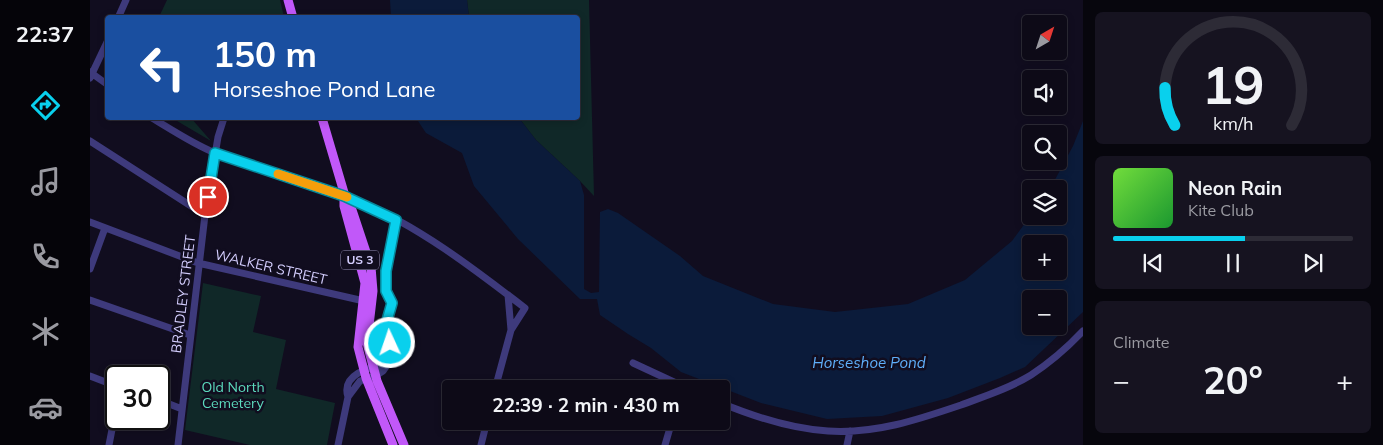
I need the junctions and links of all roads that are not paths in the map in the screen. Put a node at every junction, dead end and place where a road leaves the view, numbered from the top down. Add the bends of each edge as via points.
1 (126, 0) edge
2 (288, 0) edge
3 (119, 15) edge
4 (292, 15) edge
5 (105, 46) edge
6 (91, 75) edge
7 (105, 84) edge
8 (155, 120) edge
9 (223, 120) edge
10 (323, 120) edge
11 (90, 141) edge
12 (215, 153) junction
13 (344, 196) junction
14 (205, 214) junction
15 (396, 220) junction
16 (90, 222) edge
17 (104, 228) junction
18 (198, 263) junction
19 (90, 269) edge
20 (508, 295) junction
21 (90, 300) edge
22 (364, 301) junction
23 (511, 330) junction
24 (1083, 330) edge
25 (190, 335) junction
26 (633, 363) dead end
27 (369, 373) junction
28 (90, 376) edge
29 (498, 380) edge
30 (668, 380) edge
31 (105, 382) edge
32 (170, 404) edge
33 (730, 407) edge
34 (182, 409) junction
35 (112, 430) edge
36 (485, 430) edge
37 (669, 430) edge
38 (850, 432) junction
39 (109, 445) edge
40 (178, 445) edge
41 (338, 445) edge
42 (393, 445) edge
43 (404, 445) edge
44 (481, 445) edge
45 (665, 445) edge
46 (847, 445) edge

1 - 3 street
2 - 4 main road
5 - 6 street
6 - 7 street
8 - 12 street
9 - 12 street, BRADLEY STREET
10 - 13 main road, US 3
11 - 14 street
12 - 13 street
12 - 14 street, BRADLEY STREET
13 - 15 street
13 - 22 main road, US 3 via 365,283
13 - 27 main road, US 3 via 352,210 373,278
14 - 18 street, BRADLEY STREET
15 - 20 street via 438,245
15 - 27 street via 386,271 386,291 392,303 386,324 390,361
16 - 17 street, WALKER STREET
17 - 18 street, WALKER STREET
17 - 19 street
18 - 22 street, WALKER STREET
18 - 25 street, BRADLEY STREET
20 - 23 street
20 - 23 street via 525,308
21 - 25 street
22 - 27 main road, US 3 via 358,347
23 - 29 street
24 - 38 street via 1052,360 1005,388 920,419
25 - 34 street, BRADLEY STREET
26 - 30 street
27 - 41 street via 356,373 347,385 348,397
27 - 42 main road, US 3
27 - 43 main road, US 3
28 - 31 street
32 - 34 street
33 - 38 street via 800,428
34 - 40 street, BRADLEY STREET
35 - 39 street
36 - 44 street
37 - 45 street
38 - 46 street

